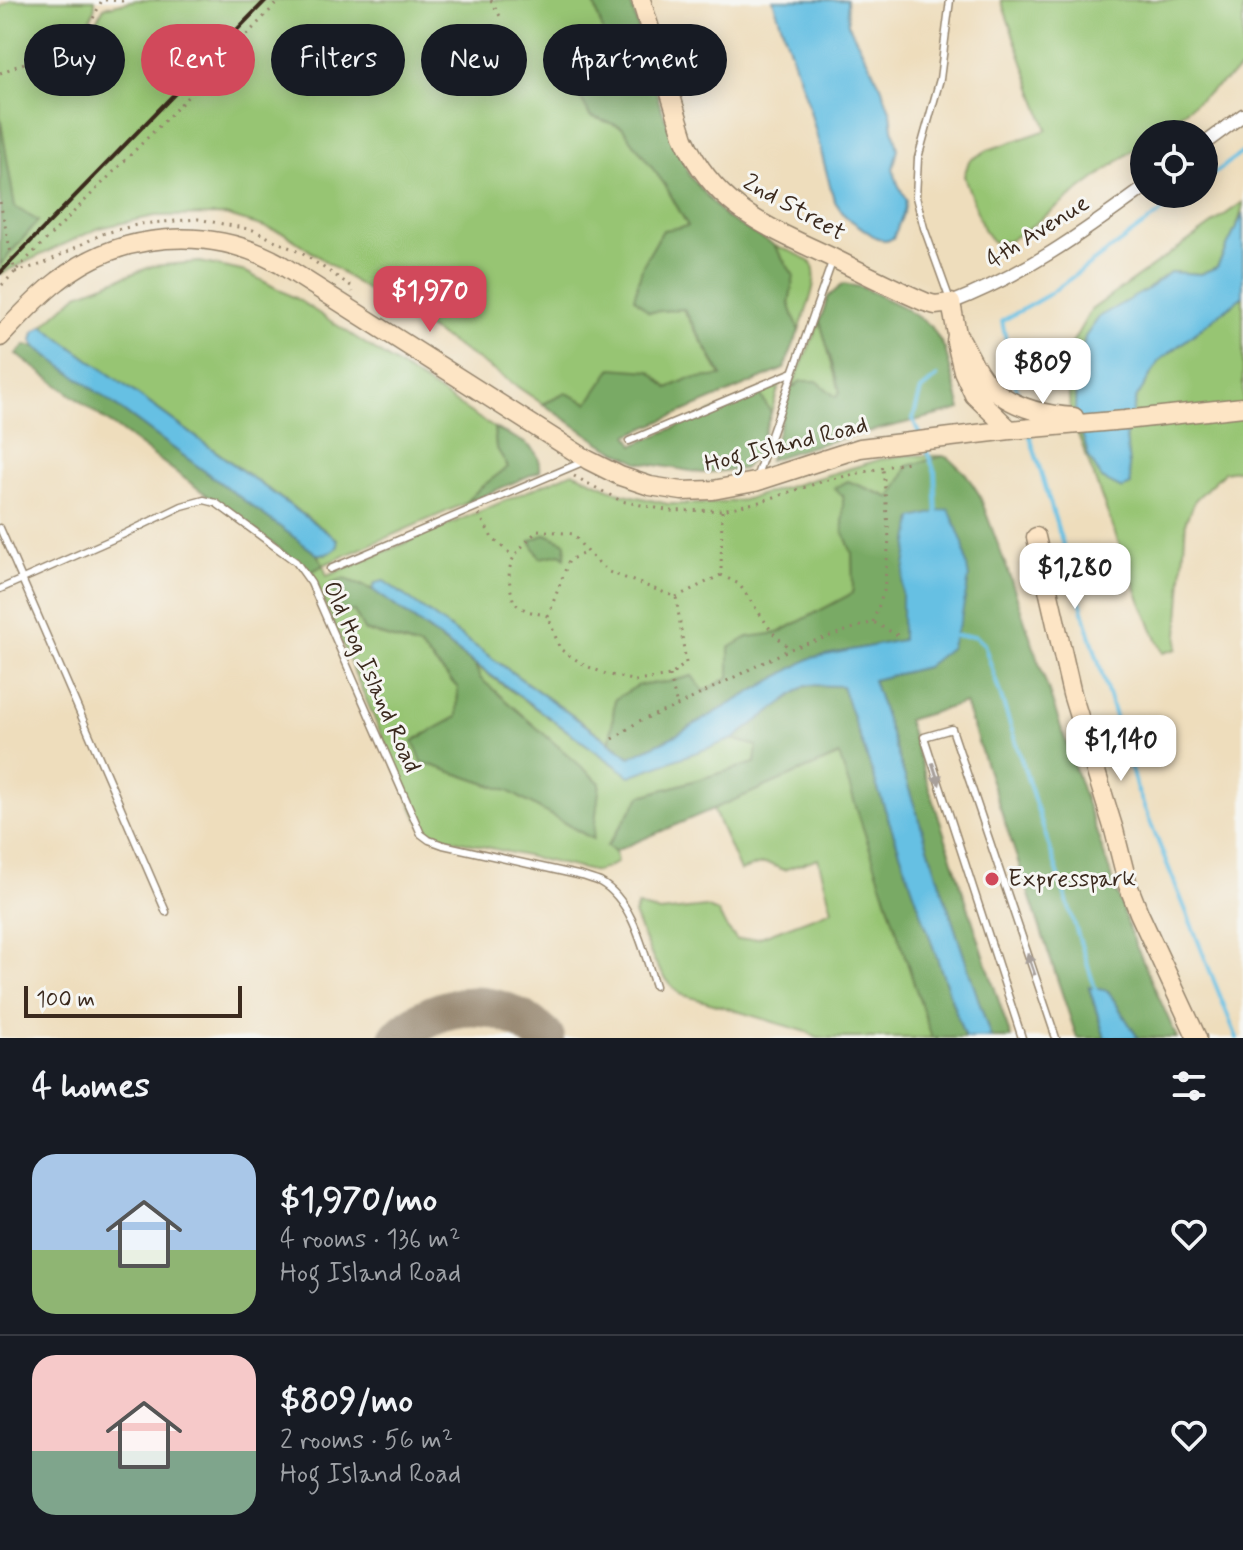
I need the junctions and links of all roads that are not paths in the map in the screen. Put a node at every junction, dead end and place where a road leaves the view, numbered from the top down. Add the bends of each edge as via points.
1 (641, 0) edge
2 (950, 0) edge
3 (1243, 115) edge
4 (1218, 134) edge
5 (1130, 198) edge
6 (833, 258) junction
7 (951, 303) junction
8 (957, 334) junction
9 (0, 337) edge
10 (793, 372) junction
11 (1243, 407) edge
12 (1125, 420) junction
13 (1014, 430) junction
14 (629, 441) dead end
15 (588, 460) junction
16 (755, 482) junction
17 (0, 528) edge
18 (1036, 537) dead end
19 (330, 569) dead end
20 (22, 579) junction
21 (0, 589) edge
22 (166, 912) dead end
23 (655, 986) dead end
24 (1022, 1038) edge
25 (1056, 1038) edge
26 (1197, 1038) edge

1 - 6 street, 2nd Street via 684,138 702,172 739,210
2 - 7 lane via 940,79 918,158 916,197
3 - 4 street
5 - 7 street, 4th Avenue via 1041,260
6 - 7 street, 2nd Street via 925,302
6 - 10 lane
7 - 8 street
8 - 12 street via 986,382 1005,399 1061,416
8 - 13 street via 963,371 974,395
9 - 15 street, Hog Island Road via 57,282 113,250 184,238 229,243 280,264
10 - 14 lane
10 - 16 lane
11 - 12 street
12 - 13 street, Hog Island Road
13 - 16 street, Hog Island Road via 860,448
15 - 16 street, Hog Island Road via 666,489 713,490
15 - 19 lane
17 - 20 lane
18 - 26 street via 1072,694 1128,885
20 - 21 lane, Old Hog Island Road
20 - 22 lane
20 - 23 lane, Old Hog Island Road via 182,506 204,500 216,503 296,562 311,583 421,834 443,845 602,883 629,912
25 -> 24 lane via 952,729 924,737

